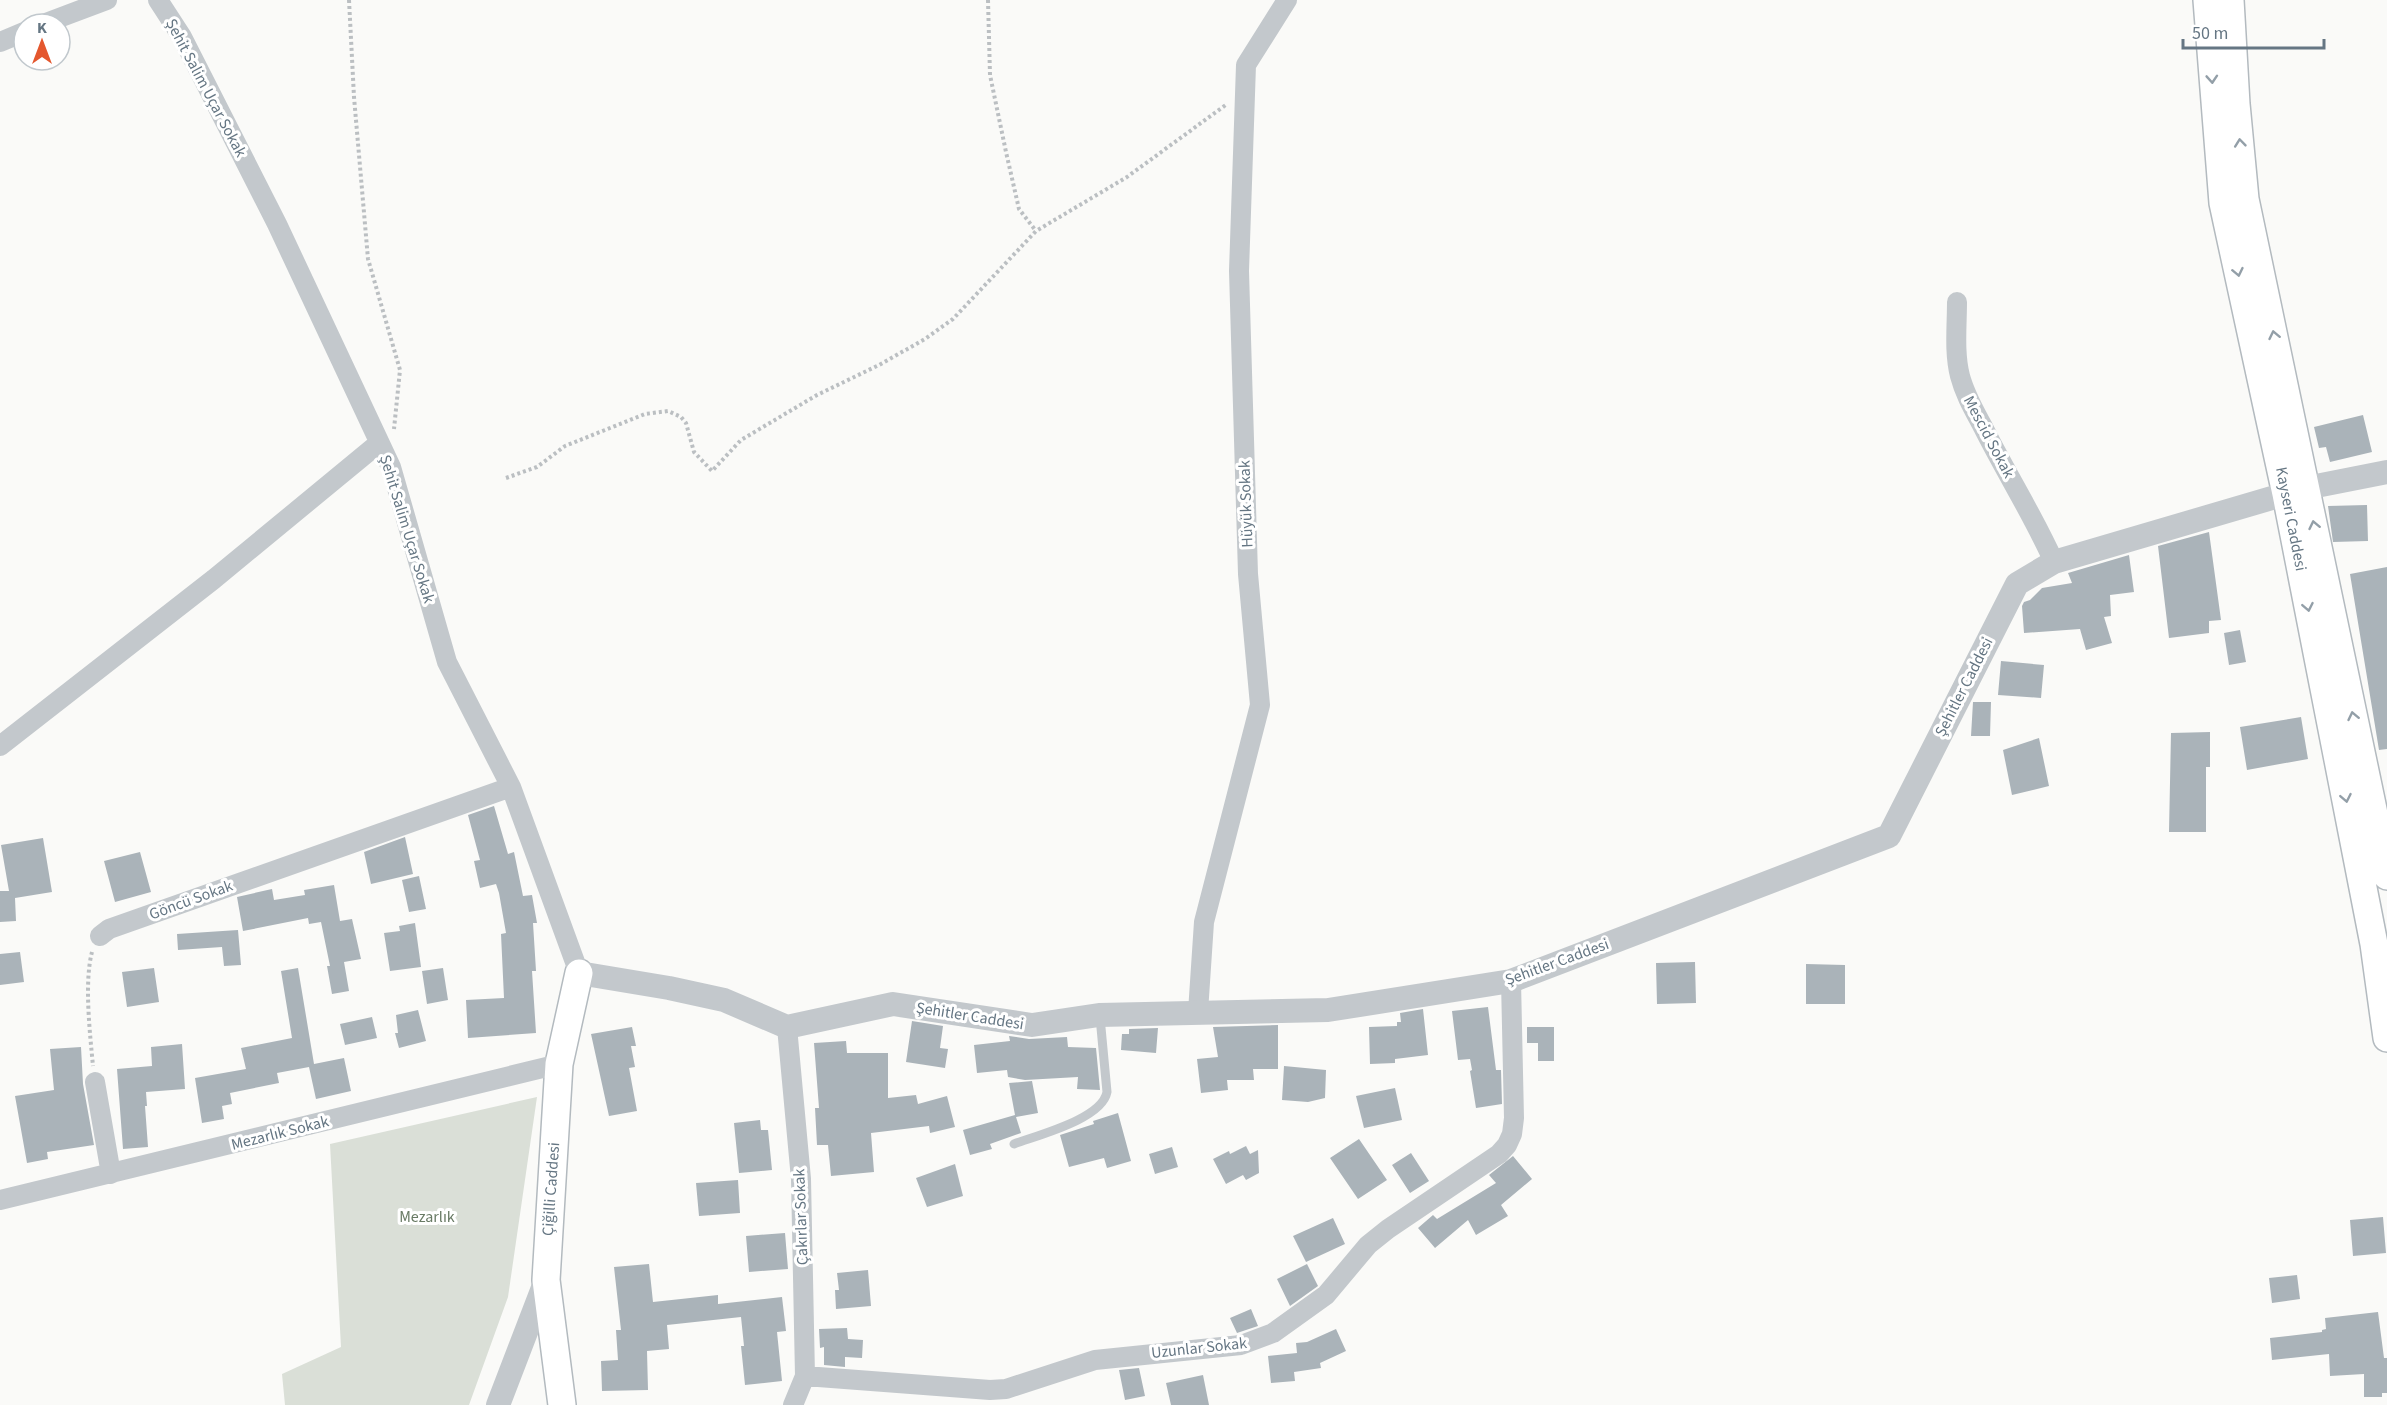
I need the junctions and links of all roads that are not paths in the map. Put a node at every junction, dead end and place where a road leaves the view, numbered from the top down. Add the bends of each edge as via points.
1 (107, 0) edge
2 (158, 0) edge
3 (1287, 0) edge
4 (2207, 0) edge
5 (2230, 0) edge
6 (72, 13) edge
7 (1957, 302) dead end
8 (380, 443) junction
9 (2387, 472) edge
10 (2296, 491) junction
11 (2054, 562) junction
12 (0, 746) edge
13 (511, 786) junction
14 (2387, 876) edge
15 (100, 936) road end
16 (579, 974) junction
17 (1511, 981) junction
18 (1198, 1012) junction
19 (1099, 1015) junction
20 (787, 1026) junction
21 (2387, 1038) edge
22 (559, 1065) junction
23 (95, 1082) road end
24 (1014, 1144) dead end
25 (111, 1174) junction
26 (0, 1200) edge
27 (546, 1280) junction
28 (805, 1376) junction
29 (498, 1405) edge
30 (562, 1405) edge
31 (793, 1405) edge

1 - 6 street
2 - 8 street, Şehit Salim Uçar Sokak via 183,37 277,224
3 - 18 street, Hüyük Sokak via 1246,65 1239,271 1248,574 1260,705 1204,922
4 -> 10 main road, Kayseri Caddesi via 2223,203
10 -> 5 main road, Kayseri Caddesi via 2246,199
7 - 11 street, Mescid Sokak via 1959,374 1965,393 2038,524
8 - 12 street
8 - 13 street, Şehit Salim Uçar Sokak via 391,467 447,662
9 - 10 street, Şehitler Caddesi
10 - 11 street, Şehitler Caddesi
14 -> 10 main road, Kayseri Caddesi
10 -> 21 main road, Kayseri Caddesi
11 - 17 street, Şehitler Caddesi via 2016,584 1889,836
13 - 15 street, Göncü Sokak via 109,929
13 - 16 street, Şehit Salim Uçar Sokak
16 - 20 street via 724,1000
16 - 22 main road, Çiğilli Caddesi
17 - 18 street, Şehitler Caddesi via 1328,1010
17 - 28 street, Uzunlar Sokak via 1515,1099 1512,1134 1507,1145 1368,1245 1326,1295 1273,1333 1241,1345 1095,1360 1006,1389
18 - 19 street, Şehitler Caddesi
19 - 20 street, Şehitler Caddesi via 1032,1025 893,1004
19 - 24 lane via 1106,1099 1085,1116
20 - 28 street, Çakırlar Sokak via 801,1179
22 - 25 street, Mezarlık Sokak
22 - 27 main road, Çiğilli Caddesi
23 - 25 street
25 - 26 street, Mezarlık Sokak
27 - 29 street
27 - 30 main road, Çiğilli Caddesi
28 - 31 street, Çakırlar Sokak

